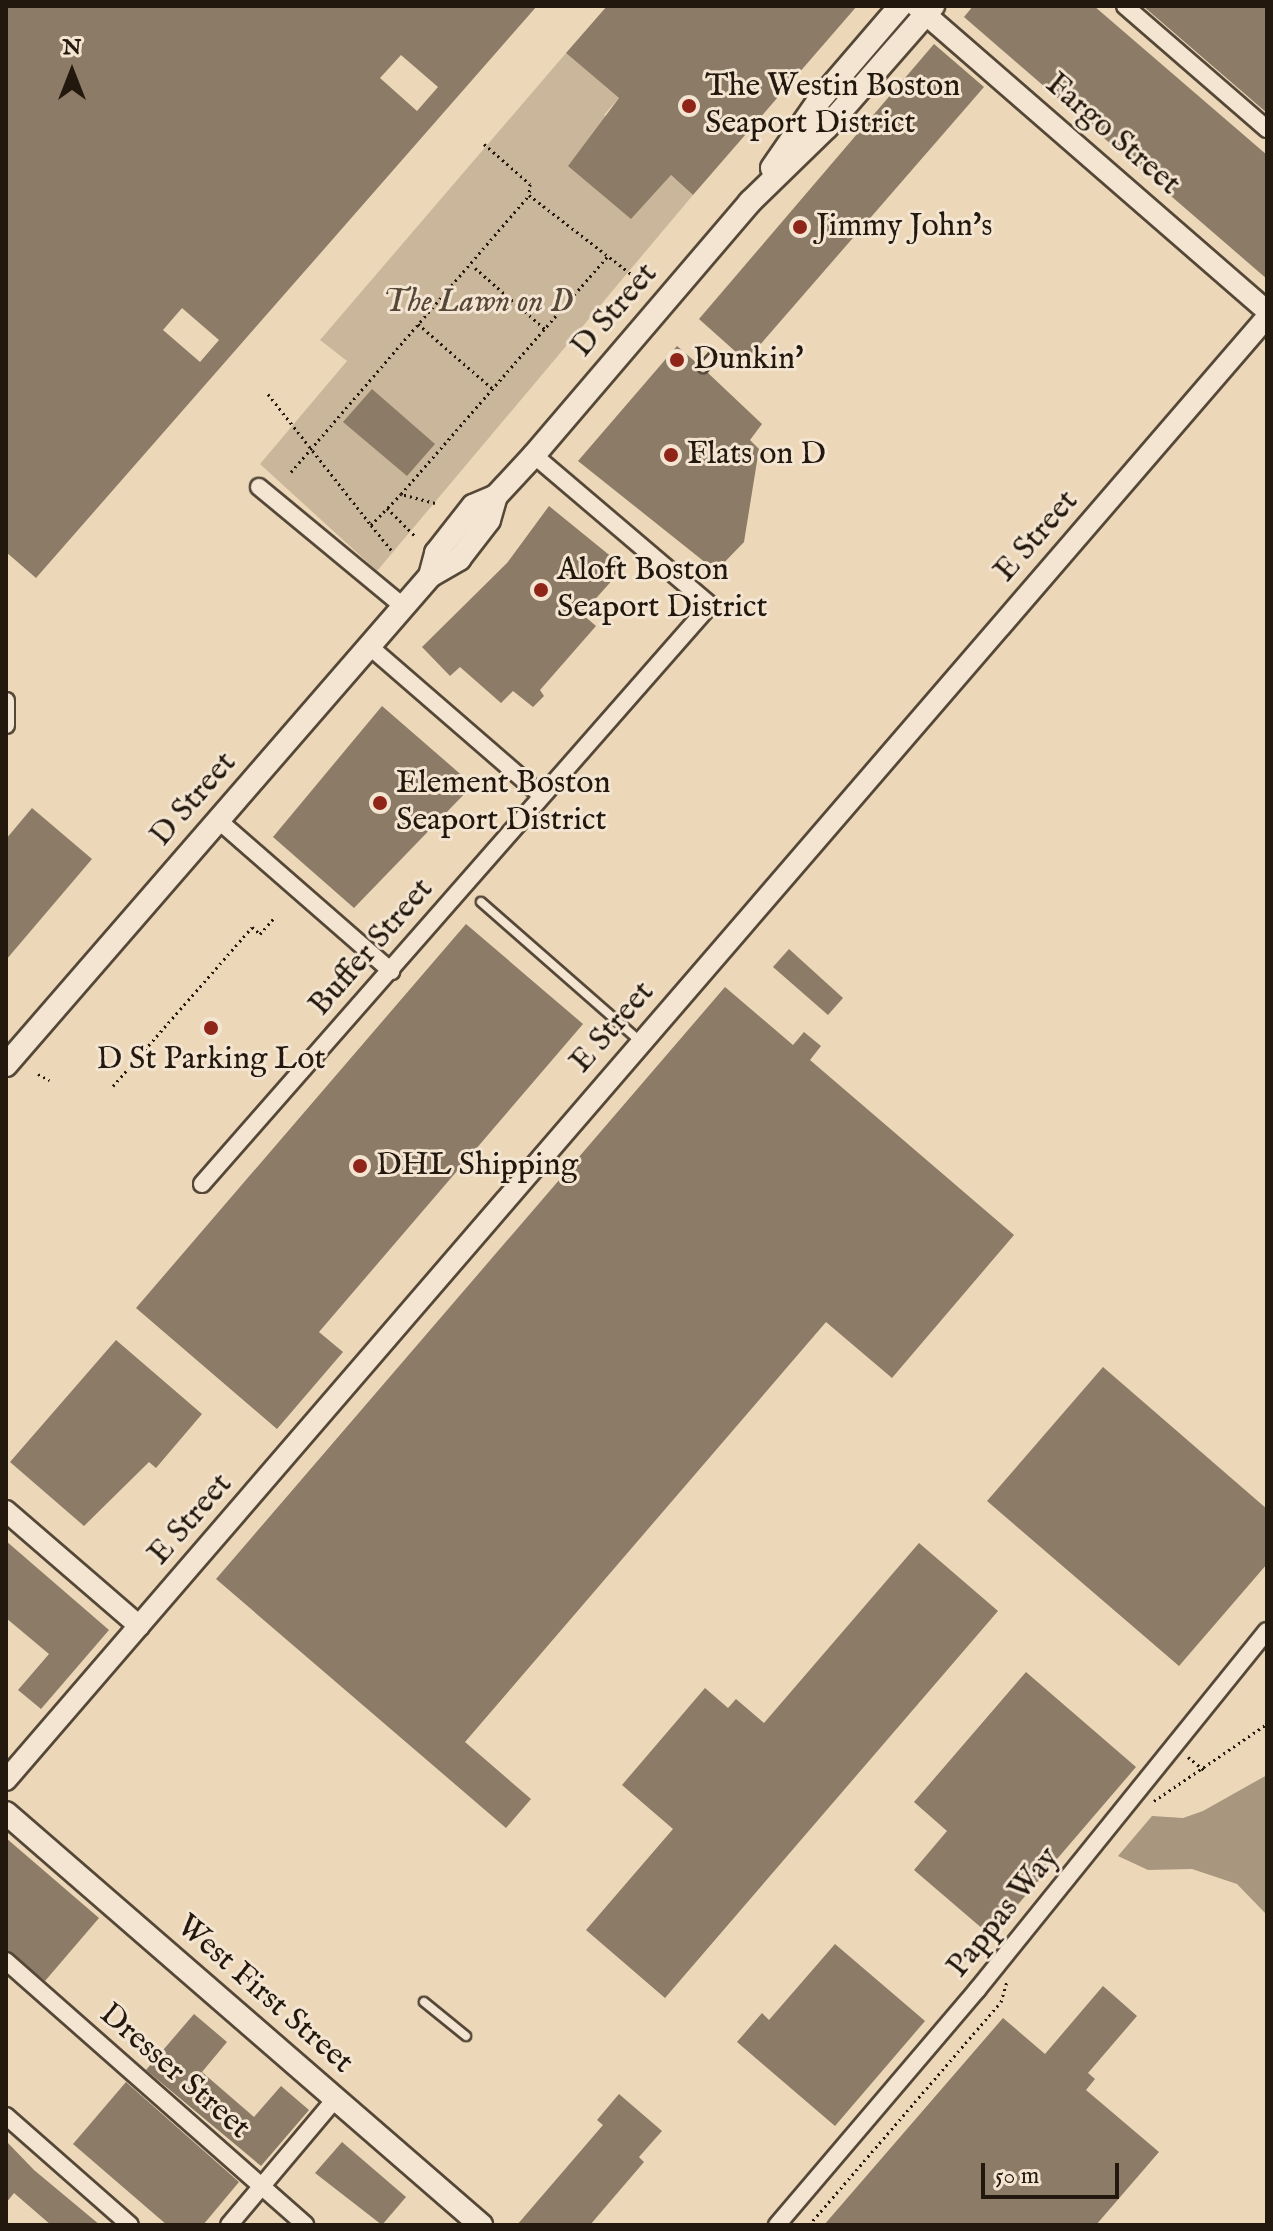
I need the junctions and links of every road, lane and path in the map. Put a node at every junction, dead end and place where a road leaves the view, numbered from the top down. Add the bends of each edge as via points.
1 (900, 6) edge
2 (1125, 6) edge
3 (925, 9) edge
4 (1267, 129) edge
5 (484, 144) dead end
6 (529, 195) junction
7 (750, 202) junction
8 (608, 256) junction
9 (475, 268) dead end
10 (635, 277) dead end
11 (1267, 314) edge
12 (418, 324) junction
13 (545, 329) junction
14 (713, 357) dead end
15 (703, 368) dead end
16 (493, 389) junction
17 (268, 394) dead end
18 (311, 448) junction
19 (534, 455) junction
20 (291, 472) dead end
21 (259, 487) dead end
22 (401, 494) junction
23 (435, 503) dead end
24 (387, 508) junction
25 (371, 525) junction
26 (416, 537) dead end
27 (393, 552) dead end
28 (403, 606) junction
29 (369, 646) junction
30 (540, 794) junction
31 (218, 820) junction
32 (481, 902) dead end
33 (274, 918) dead end
34 (391, 971) junction
35 (641, 1042) junction
36 (6, 1065) edge
37 (38, 1074) dead end
38 (49, 1080) dead end
39 (113, 1086) dead end
40 (202, 1184) dead end
41 (6, 1511) edge
42 (139, 1626) junction
43 (1267, 1631) edge
44 (1267, 1724) edge
45 (1176, 1747) junction
46 (1205, 1771) junction
47 (6, 1780) edge
48 (1152, 1803) dead end
49 (6, 1813) edge
50 (6, 1961) edge
51 (1009, 1977) dead end
52 (424, 2002) dead end
53 (466, 2036) dead end
54 (335, 2099) junction
55 (6, 2116) edge
56 (261, 2187) junction
57 (130, 2225) edge
58 (229, 2225) edge
59 (305, 2225) edge
60 (481, 2225) edge
61 (777, 2225) edge
62 (809, 2225) edge

1 - 7 main road, D Street via 806,117
2 - 4 street
3 - 7 main road, D Street via 827,127
3 - 11 street, Fargo Street
5 - 6 path via 530,184
6 - 8 path
6 - 12 path
7 - 19 main road, D Street
8 - 10 path
8 - 13 path
9 - 13 path
11 - 35 street, E Street
12 - 16 path
12 - 18 path
13 - 16 path
14 - 15 lane
16 - 22 path
17 - 18 path
18 - 20 path
18 - 25 path
19 - 28 main road, D Street via 496,496 489,520 459,559 430,576
19 - 30 street, Buffer Street via 710,605
21 - 28 street
22 - 23 path
22 - 24 path
24 - 25 path
24 - 26 path
25 - 27 path
28 - 29 main road, D Street
29 - 30 street
29 - 31 main road, D Street
30 - 34 street, Buffer Street
31 - 34 street
31 - 36 main road, D Street
32 - 35 lane
33 - 39 path via 260,934 252,927
34 - 40 street, Buffer Street
35 - 42 street, E Street
37 - 38 path
41 - 42 street
42 - 47 street, E Street
43 - 45 street, Pappas Way
44 - 46 path
45 - 46 path
45 - 61 street, Pappas Way
46 - 48 path
49 - 54 main road, West First Street
50 - 56 street, Dresser Street
51 - 62 path via 1001,2002
52 - 53 lane
54 - 56 street
54 - 60 main road, West First Street
55 - 57 street
56 - 58 street
56 - 59 street, Dresser Street

